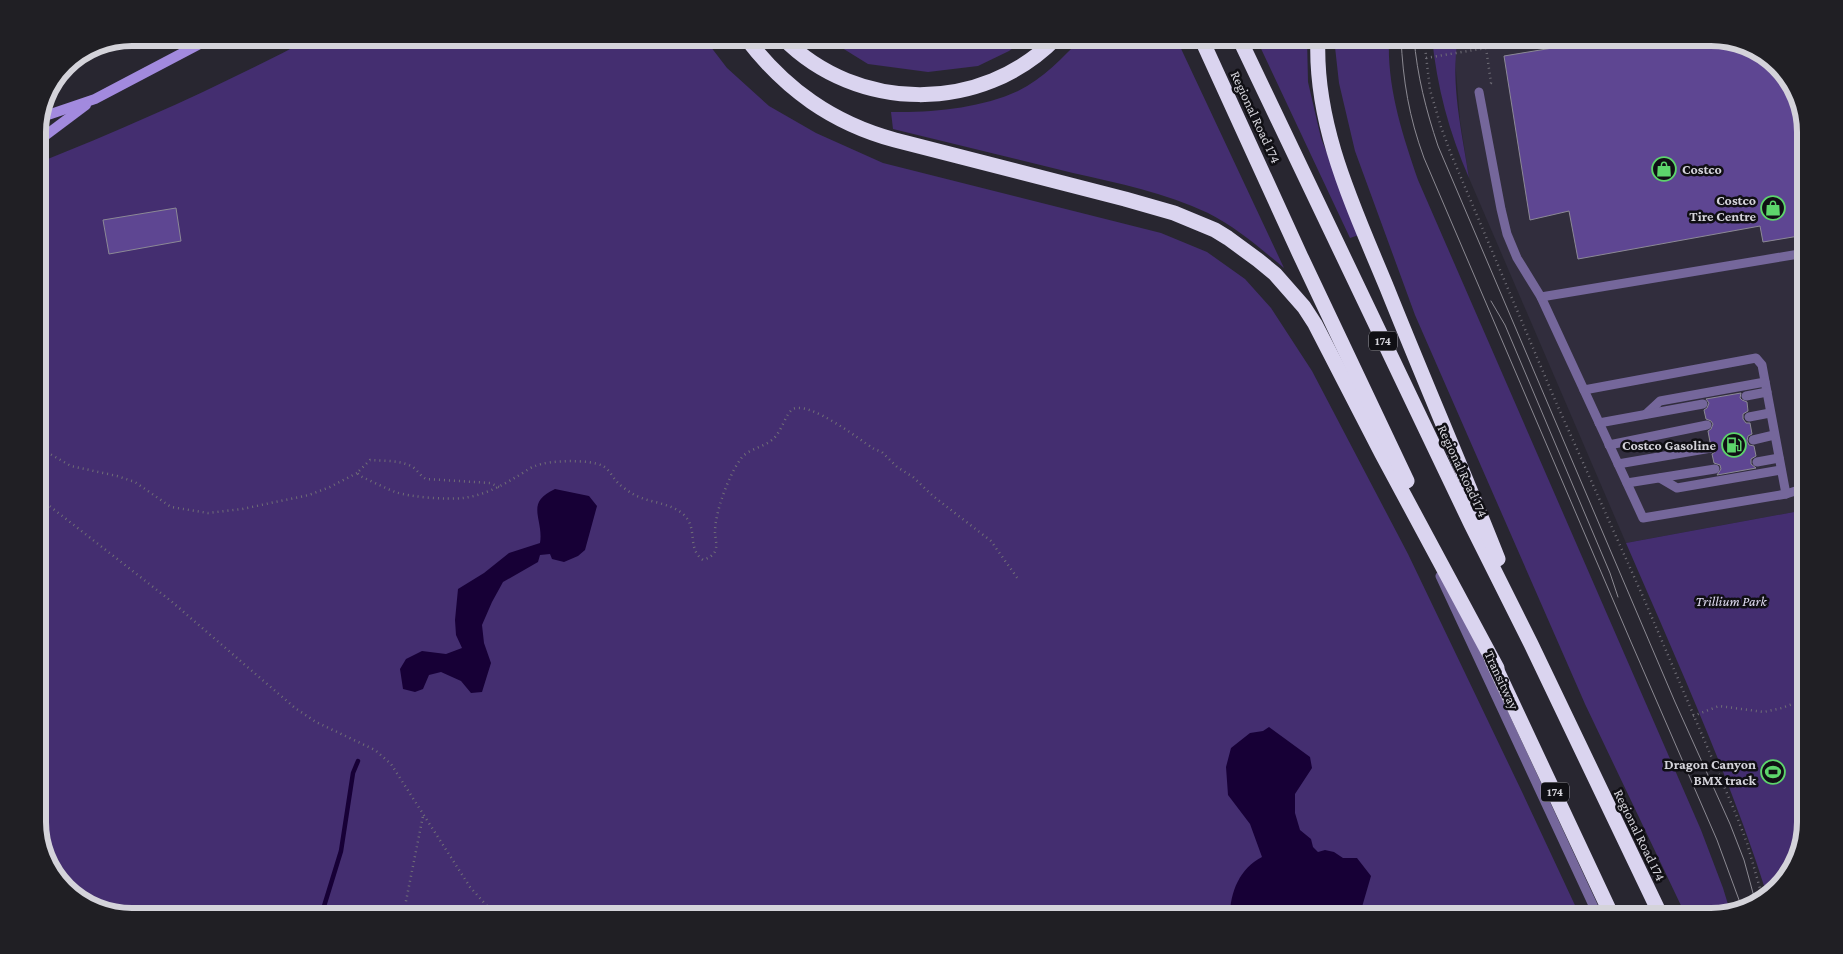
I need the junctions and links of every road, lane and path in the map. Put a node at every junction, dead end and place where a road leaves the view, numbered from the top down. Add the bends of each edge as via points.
1 (196, 46) edge
2 (752, 46) edge
3 (792, 46) edge
4 (1046, 46) edge
5 (1205, 46) edge
6 (1243, 46) edge
7 (1318, 46) edge
8 (1425, 46) edge
9 (1498, 46) edge
10 (1486, 48) junction
11 (1426, 58) junction
12 (1479, 92) joint
13 (95, 99) junction
14 (48, 115) edge
15 (46, 135) edge
16 (1797, 254) edge
17 (1541, 297) junction
18 (1765, 382) junction
19 (1584, 390) junction
20 (1767, 392) junction
21 (1746, 396) dead end
22 (1703, 404) dead end
23 (1770, 413) junction
24 (1646, 414) junction
25 (1749, 417) dead end
26 (1599, 423) junction
27 (1707, 425) dead end
28 (1774, 435) junction
29 (1753, 440) dead end
30 (1610, 445) junction
31 (1711, 448) dead end
32 (46, 452) edge
33 (1382, 454) junction
34 (1779, 458) junction
35 (1757, 462) dead end
36 (1618, 464) junction
37 (1715, 469) dead end
38 (1781, 470) junction
39 (357, 473) junction
40 (1660, 478) junction
41 (1627, 483) junction
42 (499, 487) junction
43 (1797, 491) edge
44 (1786, 494) junction
45 (46, 503) edge
46 (1018, 579) dead end
47 (1531, 644) junction
48 (1496, 668) junction
49 (1797, 702) edge
50 (1694, 716) junction
51 (423, 814) junction
52 (1761, 891) edge
53 (405, 908) edge
54 (489, 908) edge
55 (1594, 908) edge
56 (1608, 908) edge
57 (1658, 908) edge

1 - 13 main road
2 - 33 highway via 791,87 817,106 863,130 1174,213 1228,238 1275,274 1304,307
3 - 4 highway via 810,61 843,80 874,90 923,95 970,87 1003,76
5 - 48 highway, Regional Road 174 / 174
6 - 47 highway, Regional Road 174 / 174 via 1470,524
7 - 47 highway via 1319,82 1327,129 1341,170
8 - 11 path
9 - 10 path
10 - 11 path
10 - 12 path via 1491,83
11 - 50 path via 1434,104 1451,154
12 - 17 lane via 1507,234 1517,258
13 - 14 main road
13 - 15 main road
16 - 17 lane
17 - 19 lane
18 - 19 lane via 1762,365 1756,358
18 - 20 lane
18 - 24 lane via 1660,401
19 - 26 lane
20 - 21 lane
20 - 23 lane
22 - 24 lane
23 - 25 lane
23 - 28 lane
24 - 26 lane
26 - 30 lane
27 - 30 lane
28 - 29 lane
28 - 34 lane
30 - 36 lane
31 - 36 lane
32 - 39 path via 71,466 135,482 171,507 208,513 309,496
33 - 48 highway
33 - 55 lane, Transitway
34 - 35 lane
34 - 38 lane
36 - 41 lane
37 - 40 lane
38 - 40 lane via 1677,488
38 - 44 lane
39 - 42 path via 395,492 445,500 465,498
39 - 42 path via 370,460 403,463 426,479 490,483
40 - 41 lane
41 - 44 lane via 1643,518
42 - 46 path via 536,466 573,460 596,463 605,467 618,484 635,495 683,514 689,522 695,552 703,560 712,556 716,549 719,506 742,457 773,439 780,433 792,410 801,408 826,418 882,452 991,541
43 - 44 lane
45 - 51 path via 170,601 295,708 316,722 375,750 391,764
47 - 57 highway, Regional Road 174 / 174
48 - 56 highway, Regional Road 174 / 174
49 - 50 path via 1764,712 1719,706
50 - 52 path via 1744,835
51 - 53 path
51 - 54 path via 470,887

